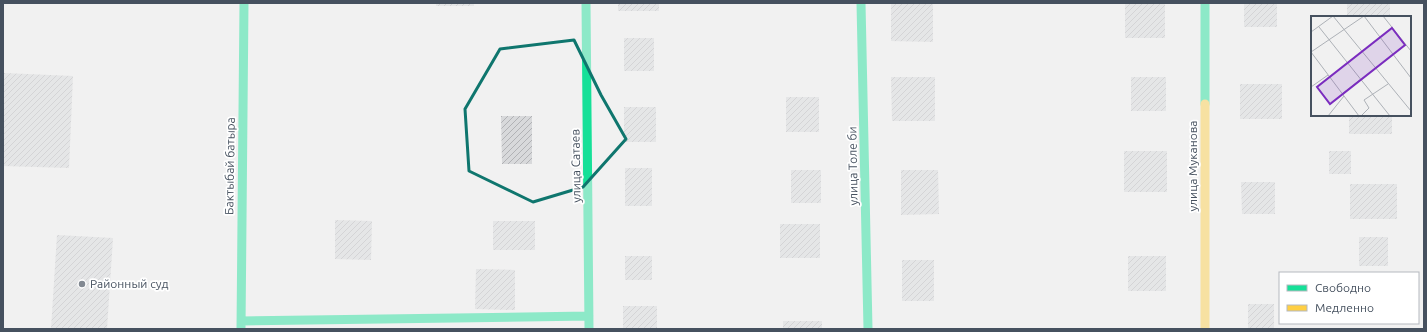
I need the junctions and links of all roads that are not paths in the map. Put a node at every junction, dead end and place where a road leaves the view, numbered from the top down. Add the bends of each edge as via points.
1 (244, 3) edge
2 (586, 3) edge
3 (862, 3) edge
4 (1205, 3) edge
5 (589, 316) junction
6 (241, 325) edge
7 (589, 329) edge
8 (868, 329) edge
9 (1205, 329) edge

1 - 6 street, Бактыбай батыра
2 - 5 street, улица Сатаев
3 - 8 street, улица Толе би
4 - 9 street, улица Муканова
5 - 6 street
5 - 7 street, улица Сатаев

